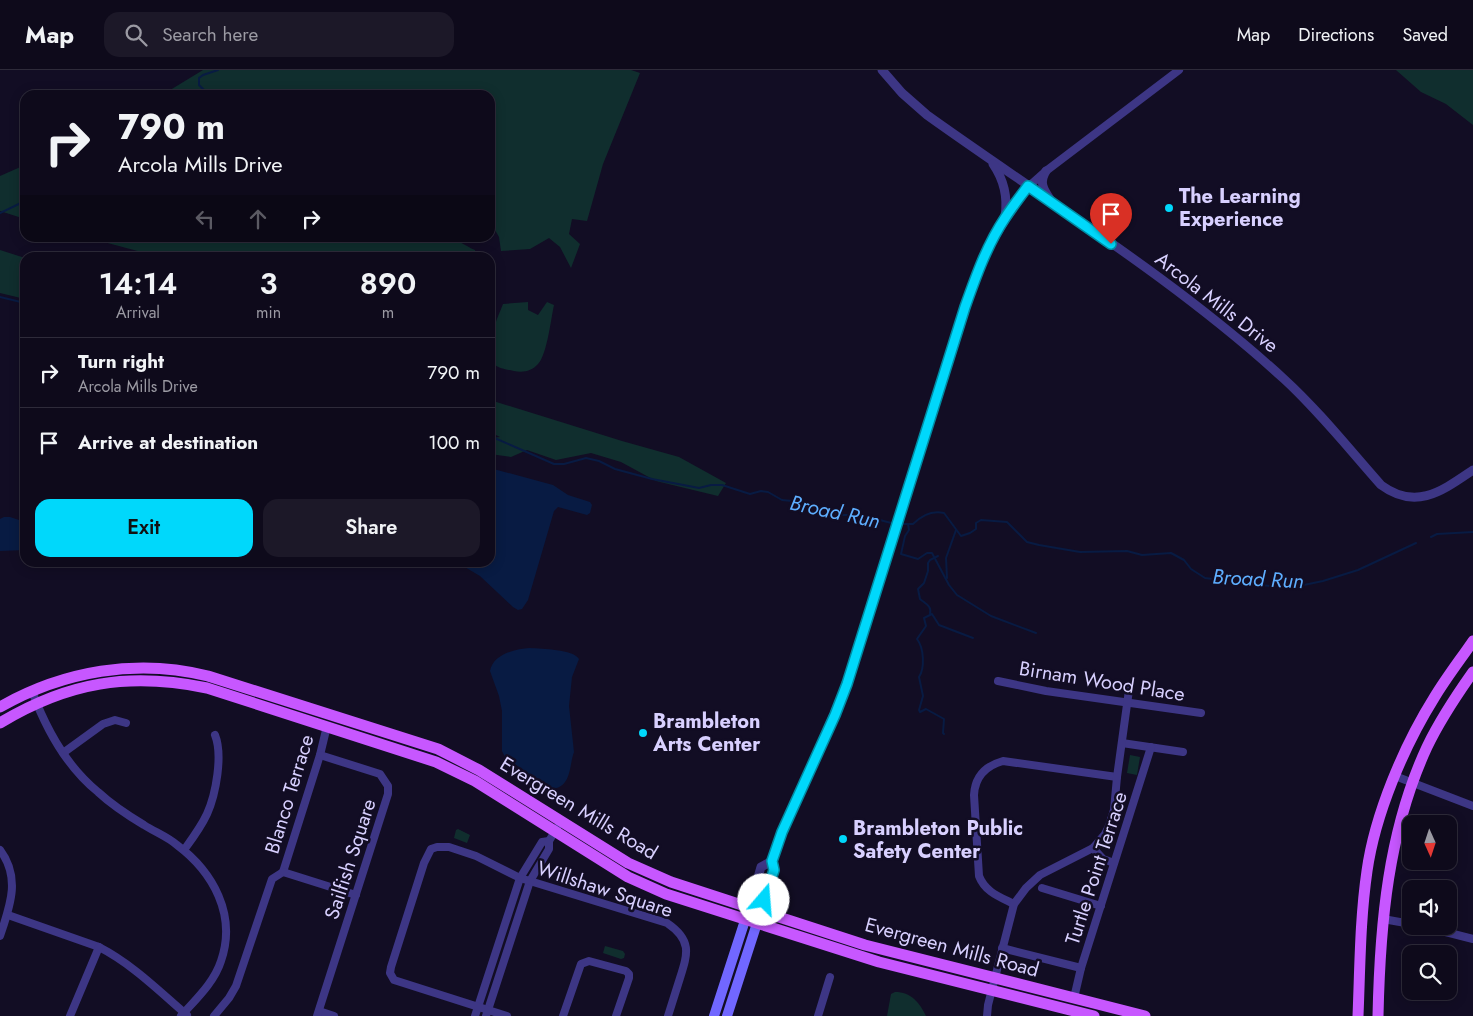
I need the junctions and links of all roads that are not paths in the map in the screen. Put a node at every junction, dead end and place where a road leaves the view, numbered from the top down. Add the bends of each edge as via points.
1 (882, 70) edge
2 (1179, 70) edge
3 (1171, 73) edge
4 (990, 160) junction
5 (1046, 170) junction
6 (1028, 186) junction
7 (1055, 205) junction
8 (1004, 219) junction
9 (1473, 470) edge
10 (1473, 641) edge
11 (1473, 672) edge
12 (998, 681) dead end
13 (1129, 690) dead end
14 (34, 697) junction
15 (1128, 703) junction
16 (0, 708) edge
17 (1201, 713) dead end
18 (0, 723) edge
19 (126, 723) dead end
20 (327, 726) junction
21 (215, 735) dead end
22 (1122, 743) junction
23 (1151, 747) junction
24 (1183, 752) dead end
25 (63, 753) junction
26 (320, 755) junction
27 (1395, 776) junction
28 (1117, 777) junction
29 (1413, 782) junction
30 (1473, 806) edge
31 (561, 821) junction
32 (552, 836) junction
33 (1093, 848) junction
34 (0, 850) edge
35 (184, 850) junction
36 (772, 861) junction
37 (1114, 863) junction
38 (283, 872) junction
39 (520, 878) junction
40 (530, 881) junction
41 (1042, 888) dead end
42 (356, 895) junction
43 (1014, 904) junction
44 (1101, 906) junction
45 (749, 908) junction
46 (761, 912) junction
47 (8, 915) junction
48 (1383, 918) junction
49 (745, 919) junction
50 (1402, 922) edge
51 (757, 923) junction
52 (1457, 935) edge
53 (0, 936) edge
54 (1473, 939) edge
55 (99, 947) junction
56 (1002, 948) junction
57 (1081, 968) junction
58 (830, 977) dead end
59 (995, 978) junction
60 (992, 990) junction
61 (1074, 998) junction
62 (478, 1007) junction
63 (318, 1013) edge
64 (487, 1013) edge
65 (184, 1015) edge
66 (70, 1016) edge
67 (214, 1016) edge
68 (334, 1016) edge
69 (475, 1016) edge
70 (507, 1016) edge
71 (564, 1016) edge
72 (616, 1016) edge
73 (668, 1016) edge
74 (714, 1016) edge
75 (727, 1016) edge
76 (818, 1016) edge
77 (987, 1016) edge
78 (1094, 1016) edge
79 (1145, 1016) edge
80 (1358, 1016) edge
81 (1378, 1016) edge

1 - 4 street, Arcola Mills Drive via 902,94 927,115
2 - 3 street
3 - 5 street
4 - 6 street, Arcola Mills Drive
4 - 8 street via 1004,185
5 - 6 street
5 - 7 street via 1042,185
6 - 7 street, Arcola Mills Drive
6 - 8 street
7 - 9 street, Arcola Mills Drive via 1140,264 1249,348 1301,395 1386,489 1408,498 1423,497 1446,488
8 - 36 street via 973,285 847,684
10 - 27 main road via 1426,711
11 - 29 main road via 1434,732
12 - 15 street, Birnam Wood Place
13 - 15 street
14 - 16 main road, Evergreen Mills Road
14 - 18 main road, Evergreen Mills Road
14 - 20 main road, Evergreen Mills Road via 107,682 167,681 207,688
14 - 25 street via 48,731
14 - 31 main road, Evergreen Mills Road via 68,678 107,670 155,668 194,672 438,750 479,770
15 - 17 street, Birnam Wood Place
15 - 22 street
19 - 25 street via 115,720 103,724
20 - 26 street, Blanco Terrace
20 - 32 main road, Evergreen Mills Road via 458,772
21 - 35 street via 218,751 212,798 207,815
22 - 23 street
22 - 28 street
23 - 24 street
23 - 37 street, Turtle Point Terrace
25 - 35 street via 97,792
26 - 38 street, Blanco Terrace
26 - 42 street, Sailfish Square via 380,774 388,786
27 - 29 street
27 - 80 main road via 1376,829 1367,870
28 - 33 street via 1113,818
28 - 43 street via 1003,762 982,772 974,795 979,876 990,892
29 - 30 street
29 - 48 main road via 1394,847
31 - 32 street
31 - 45 main road, Evergreen Mills Road via 628,863 658,877
32 - 39 street via 542,842
32 - 40 street via 549,849
32 - 49 main road, Evergreen Mills Road via 642,884
33 - 37 street via 1103,859
33 - 43 street via 1040,875
34 - 47 street via 13,884
35 - 65 street via 217,889 226,926 221,962
36 - 45 street via 761,867
36 - 46 street via 774,870
37 - 44 street, Turtle Point Terrace
38 - 42 street
38 - 67 street via 268,884 236,986
39 - 40 street, Willshaw Square
39 - 62 street
39 - 62 street, Willshaw Square via 476,856 442,846 431,850 421,872 390,974 394,980
40 - 64 street
40 - 73 street, Willshaw Square via 667,923 678,930 687,949 686,959
41 - 44 street
42 - 63 street, Sailfish Square
43 - 56 street
44 - 57 street, Turtle Point Terrace
45 - 46 main road, Evergreen Mills Road
45 - 49 main road
46 - 51 main road
46 - 59 main road, Evergreen Mills Road via 865,945
47 - 53 street
47 - 55 street
48 - 50 street
48 - 81 main road
49 - 51 main road, Evergreen Mills Road
49 - 74 main road
51 - 60 main road, Evergreen Mills Road via 879,962
51 - 75 main road
52 - 54 street
55 - 65 street via 125,961
55 - 66 street
56 - 57 street
56 - 59 street
57 - 61 street, Turtle Point Terrace
58 - 76 street
59 - 60 street
59 - 61 main road, Evergreen Mills Road
60 - 77 street
60 - 78 main road, Evergreen Mills Road
61 - 79 main road, Evergreen Mills Road
62 - 64 street
62 - 69 street
63 - 68 street
64 - 70 street
71 - 72 street via 581,964 588,961 628,974

